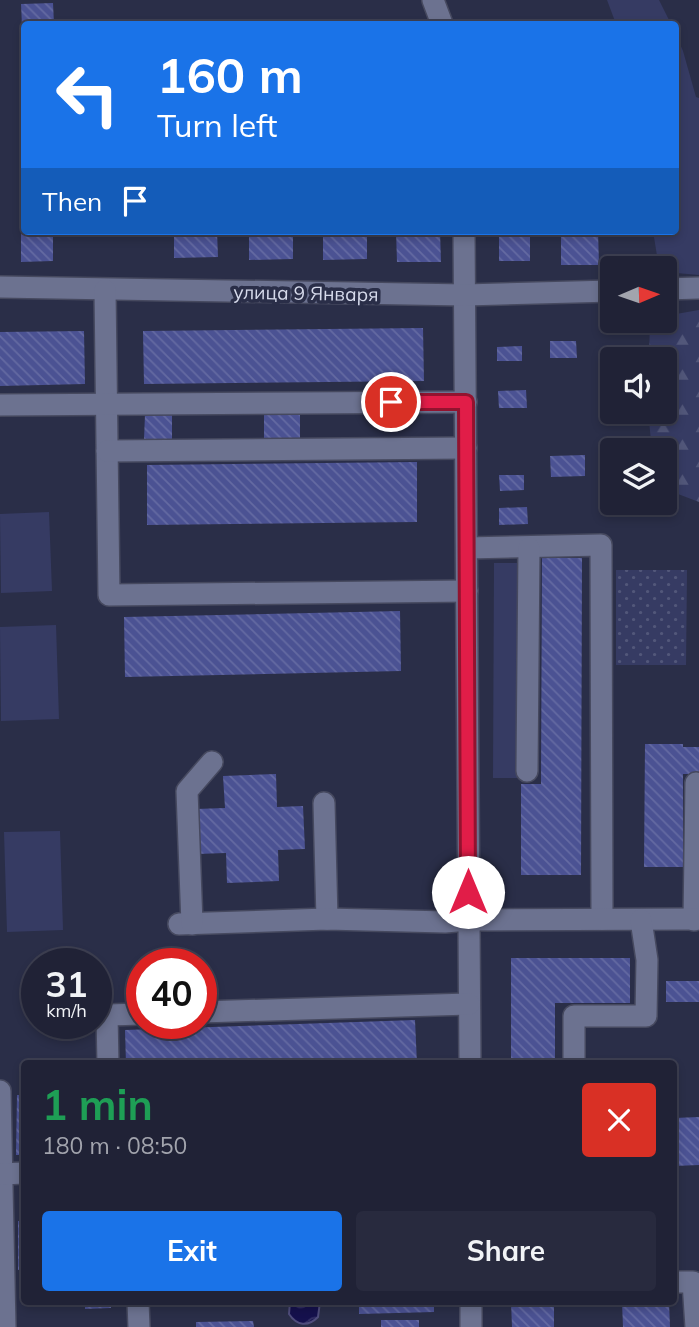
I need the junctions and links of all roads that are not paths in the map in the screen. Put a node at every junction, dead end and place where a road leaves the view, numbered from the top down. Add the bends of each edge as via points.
1 (433, 0) edge
2 (441, 21) edge
3 (464, 235) edge
4 (0, 287) edge
5 (699, 288) edge
6 (677, 289) edge
7 (105, 290) junction
8 (600, 291) edge
9 (465, 295) junction
10 (466, 402) junction
11 (106, 403) junction
12 (0, 405) edge
13 (466, 449) junction
14 (107, 451) junction
15 (467, 548) junction
16 (529, 548) junction
17 (467, 591) junction
18 (212, 762) dead end
19 (527, 771) dead end
20 (696, 783) dead end
21 (324, 803) dead end
22 (327, 919) junction
23 (601, 919) junction
24 (696, 919) edge
25 (468, 920) junction
26 (641, 920) junction
27 (469, 1004) junction
28 (217, 1012) edge
29 (126, 1014) edge
30 (108, 1060) edge
31 (470, 1060) edge
32 (574, 1060) edge
33 (0, 1091) edge
34 (21, 1173) edge
35 (2, 1174) junction
36 (677, 1282) edge
37 (697, 1292) edge
38 (138, 1305) edge
39 (471, 1305) edge
40 (5, 1327) edge
41 (139, 1327) edge
42 (471, 1327) edge
43 (696, 1327) edge

1 - 2 street
3 - 9 street
4 - 7 street, улица 9 Января
5 - 6 street
7 - 9 street, улица 9 Января
7 - 11 street
8 - 9 street, улица 9 Января
9 - 10 street
10 - 11 street
10 - 13 street
11 - 12 street
11 - 14 street
13 - 14 street
13 - 15 street
14 - 17 street via 109,595
15 - 16 street
15 - 17 street
16 - 19 street
16 - 23 street via 601,545
17 - 25 street
18 - 22 street via 187,791 186,924
20 - 24 street
21 - 22 street
22 - 25 street
23 - 25 street
23 - 26 street
24 - 26 street
25 - 27 street
26 - 32 street via 647,960 646,1016 574,1016
27 - 28 street
27 - 31 street
29 - 30 street via 107,1015
33 - 35 street
34 - 35 street
35 - 40 street
36 - 37 street via 693,1282
37 - 43 street
38 - 41 street
39 - 42 street

